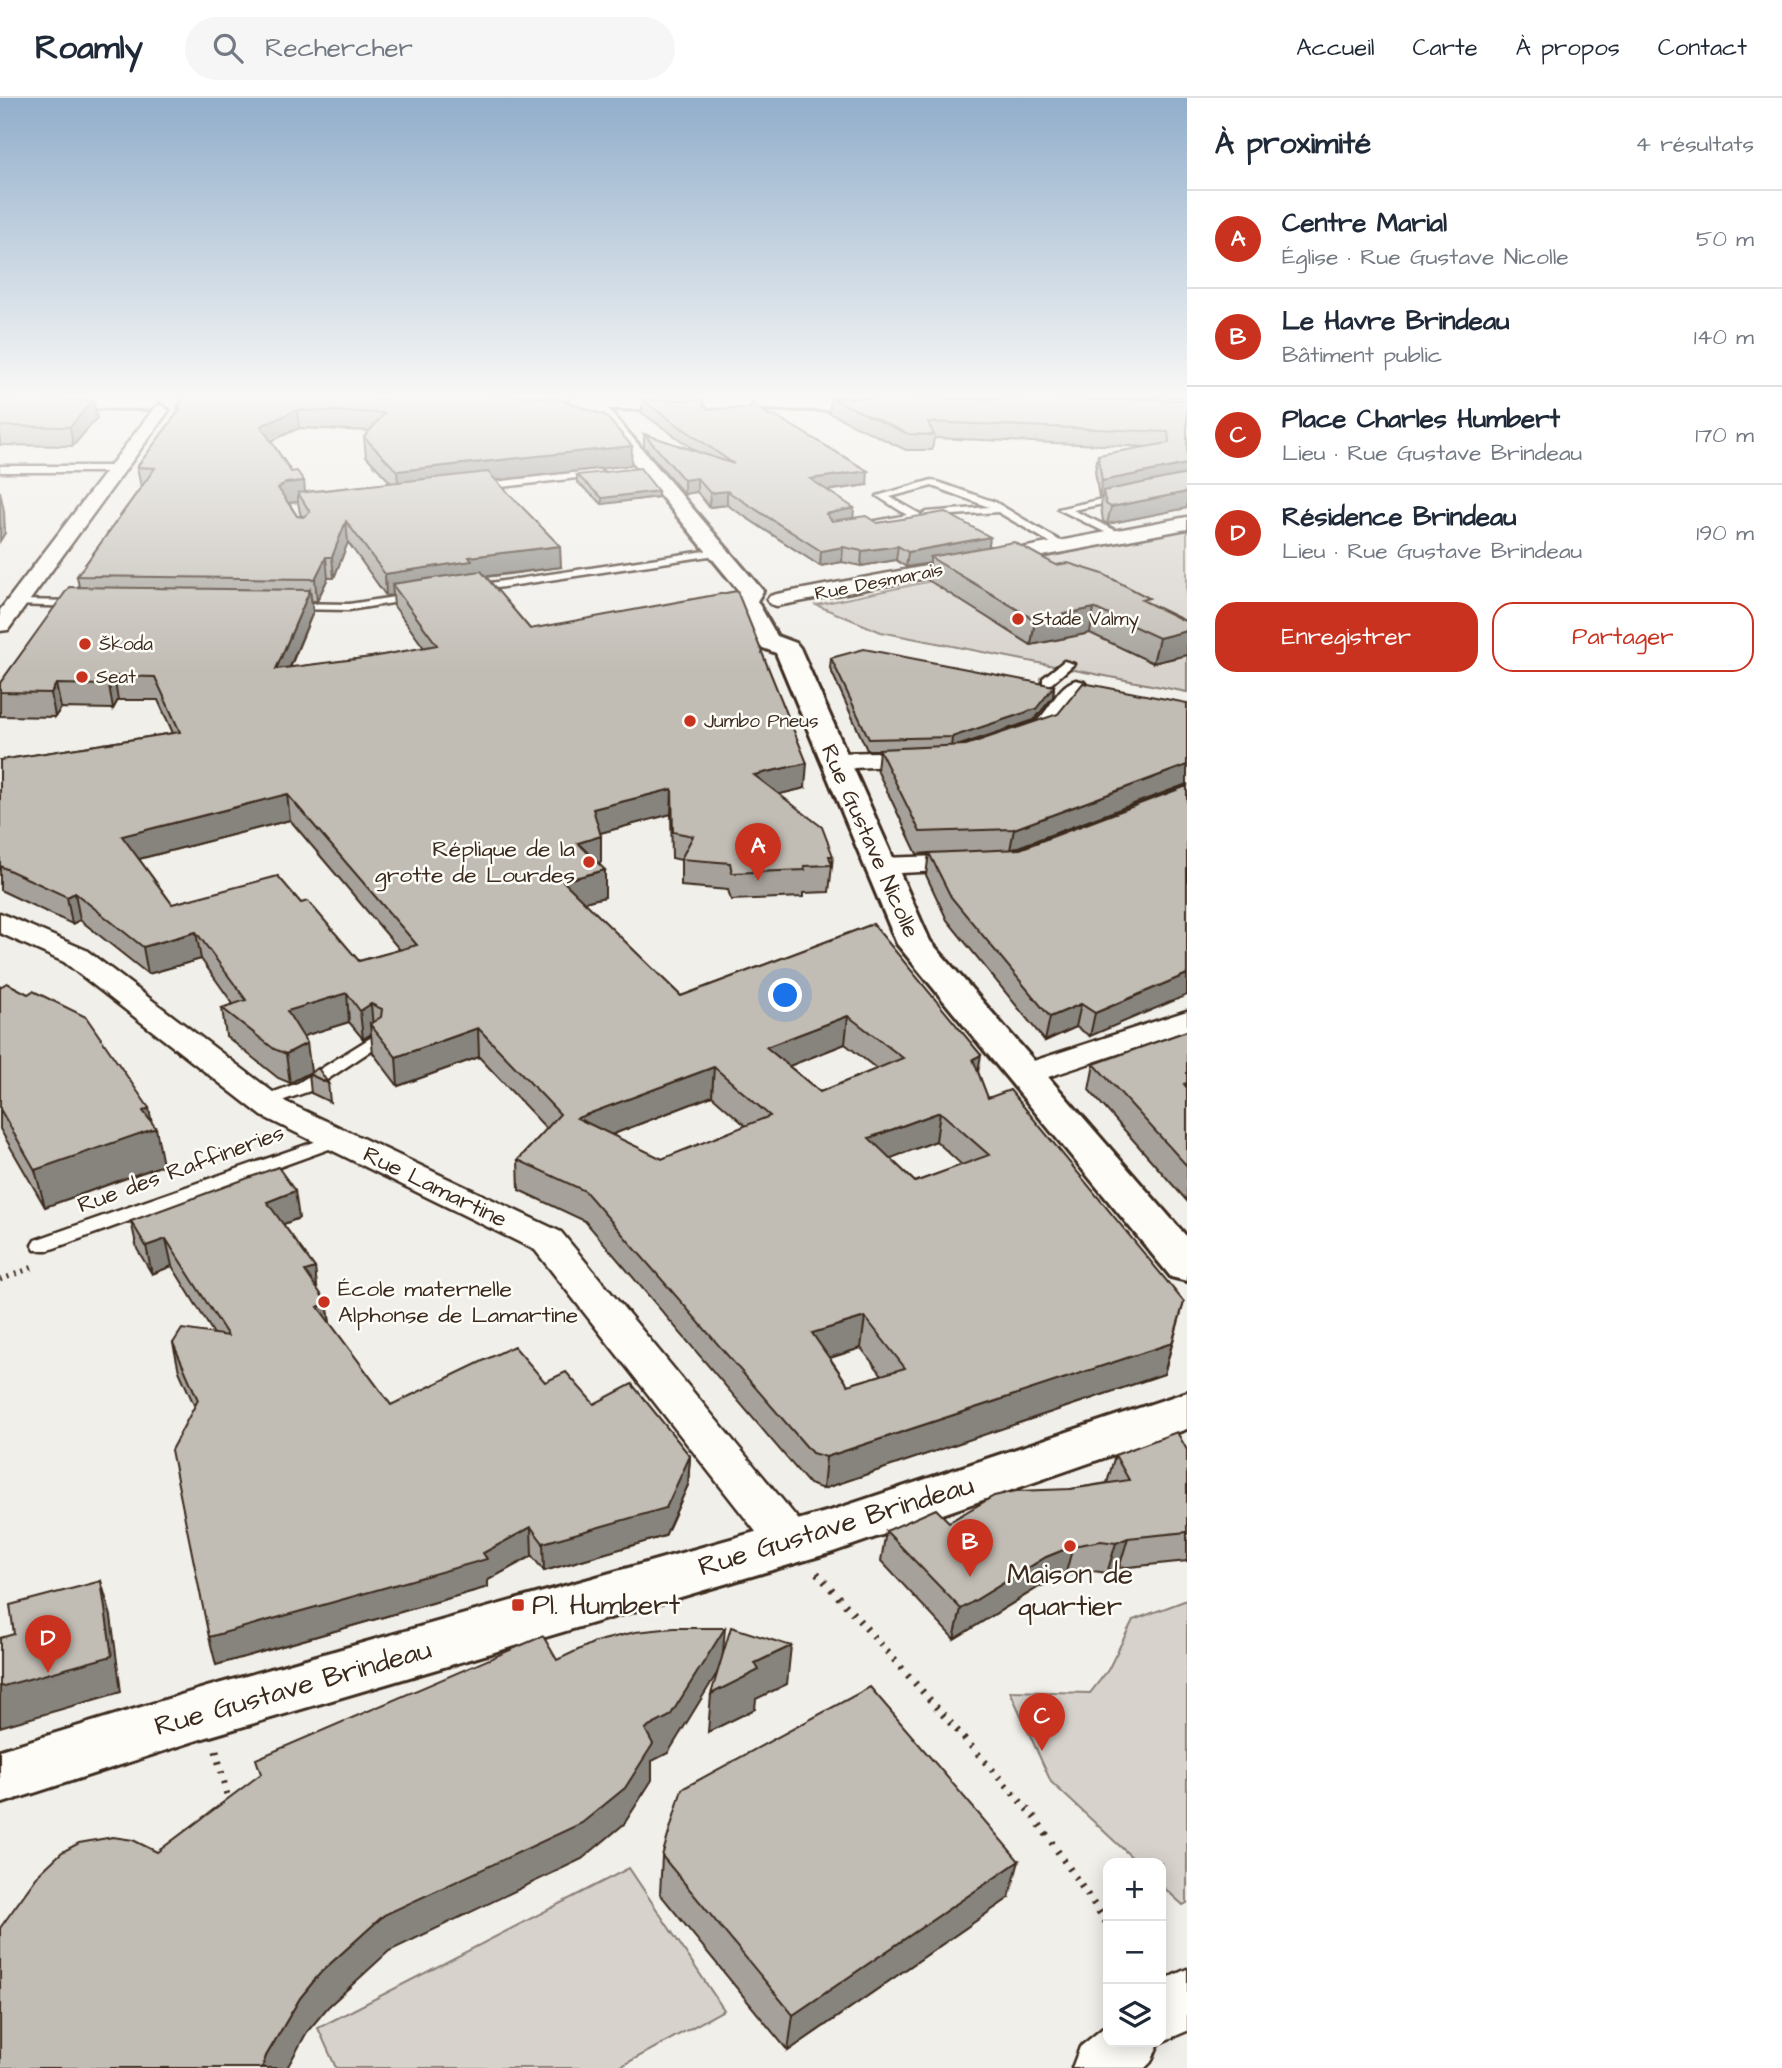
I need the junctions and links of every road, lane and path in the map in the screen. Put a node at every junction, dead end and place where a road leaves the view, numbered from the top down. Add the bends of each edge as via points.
1 (103, 487) edge
2 (473, 487) edge
3 (658, 487) edge
4 (920, 487) edge
5 (940, 487) edge
6 (463, 488) edge
7 (1137, 495) edge
8 (1001, 509) junction
9 (916, 516) junction
10 (1187, 523) edge
11 (844, 528) edge
12 (1119, 536) junction
13 (1065, 547) junction
14 (718, 552) junction
15 (458, 591) edge
16 (758, 592) junction
17 (431, 595) edge
18 (16, 603) junction
19 (85, 604) edge
20 (280, 606) edge
21 (0, 625) edge
22 (1072, 676) joint
23 (1047, 681) dead end
24 (993, 745) edge
25 (940, 758) edge
26 (834, 761) junction
27 (1002, 862) edge
28 (879, 866) junction
29 (0, 922) edge
30 (1187, 1021) edge
31 (375, 1040) edge
32 (1024, 1074) junction
33 (264, 1102) junction
34 (337, 1140) junction
35 (42, 1245) dead end
36 (1187, 1266) edge
37 (1187, 1410) edge
38 (791, 1543) junction
39 (207, 1712) junction
40 (0, 1777) edge
41 (230, 1808) edge
42 (1105, 1921) edge
43 (1187, 1997) edge
44 (1166, 2012) edge
45 (1125, 2047) edge
46 (1101, 2068) edge

1 - 18 street
2 - 6 lane
3 - 14 street
4 - 9 lane via 882,496
5 - 8 lane
7 - 12 lane via 1063,509
8 - 9 lane
8 - 13 lane
9 - 11 lane
10 - 12 street, Rue Desmarais
12 - 13 street, Rue Desmarais
13 - 16 street, Rue Desmarais
14 - 15 lane
14 - 16 street
16 - 26 street, Rue Gustave Nicolle via 745,601 767,641 787,648
17 - 20 lane via 349,607
18 - 19 lane
18 - 21 street
22 - 23 lane
22 - 24 street via 1045,727
25 - 26 street
26 - 28 street, Rue Gustave Nicolle
27 - 28 street
28 - 32 street, Rue Gustave Nicolle via 914,944
29 - 33 street, Rue Lamartine via 75,956
30 - 32 street
31 - 33 lane via 304,1087
32 - 36 street, Rue Gustave Nicolle
33 - 34 street, Rue Lamartine
34 - 35 lane, Rue des Raffineries
34 - 38 street, Rue Lamartine via 548,1241
37 - 38 street, Rue Gustave Brindeau
38 - 39 street, Rue Gustave Brindeau
38 - 42 path via 1035,1818
39 - 40 street, Rue Gustave Brindeau
39 - 41 path
43 - 44 street
45 - 46 street

